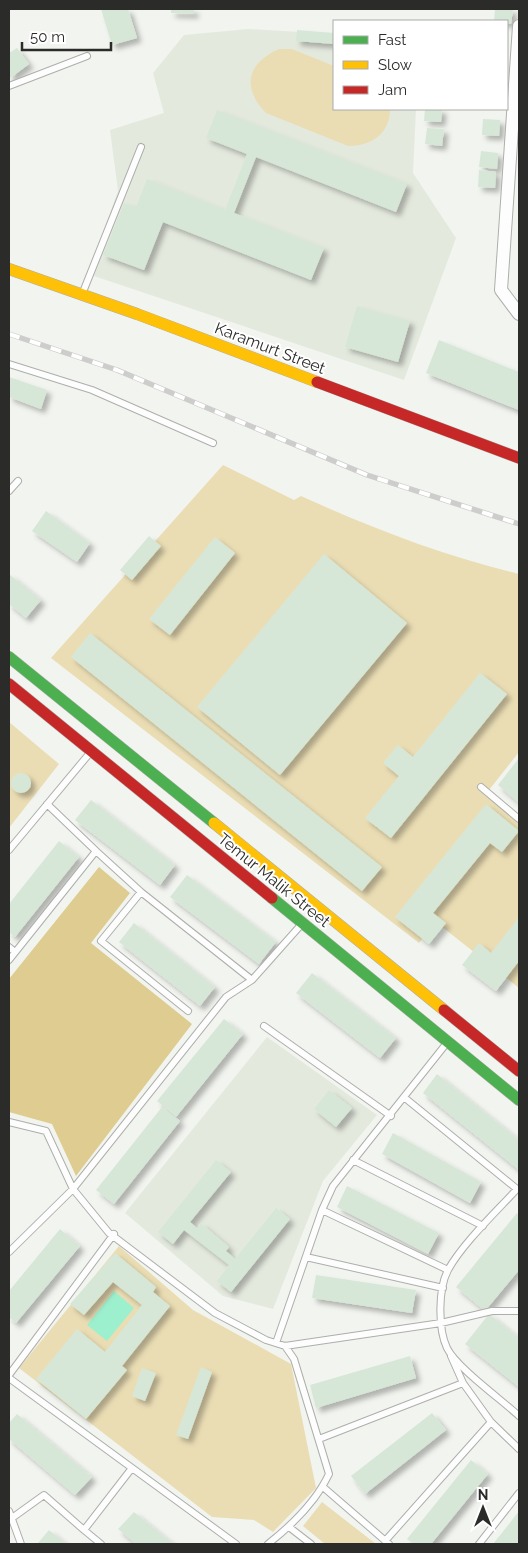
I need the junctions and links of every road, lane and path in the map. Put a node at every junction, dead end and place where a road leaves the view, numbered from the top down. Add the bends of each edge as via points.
1 (519, 26) edge
2 (87, 56) dead end
3 (9, 86) edge
4 (141, 147) dead end
5 (9, 269) edge
6 (9, 279) edge
7 (82, 293) junction
8 (519, 314) edge
9 (9, 364) edge
10 (213, 443) dead end
11 (519, 458) edge
12 (519, 464) edge
13 (18, 481) dead end
14 (9, 491) edge
15 (9, 657) edge
16 (9, 684) edge
17 (91, 751) junction
18 (165, 784) junction
19 (481, 787) dead end
20 (151, 801) junction
21 (47, 804) junction
22 (519, 819) edge
23 (9, 850) edge
24 (96, 851) junction
25 (251, 853) junction
26 (235, 869) junction
27 (142, 892) junction
28 (302, 923) junction
29 (9, 947) edge
30 (15, 952) junction
31 (9, 960) edge
32 (252, 980) junction
33 (188, 1011) dead end
34 (264, 1026) dead end
35 (448, 1042) junction
36 (519, 1071) edge
37 (405, 1098) junction
38 (519, 1100) edge
39 (390, 1116) junction
40 (9, 1122) edge
41 (353, 1160) junction
42 (74, 1188) junction
43 (518, 1190) edge
44 (322, 1210) junction
45 (483, 1226) junction
46 (114, 1234) junction
47 (9, 1252) edge
48 (306, 1257) junction
49 (448, 1270) junction
50 (443, 1288) junction
51 (519, 1311) edge
52 (441, 1323) junction
53 (276, 1343) junction
54 (285, 1346) junction
55 (448, 1349) junction
56 (9, 1377) edge
57 (463, 1382) junction
58 (519, 1416) edge
59 (491, 1422) junction
60 (319, 1439) junction
61 (519, 1449) edge
62 (132, 1468) junction
63 (322, 1487) junction
64 (519, 1493) edge
65 (10, 1514) edge
66 (289, 1527) junction
67 (84, 1530) junction
68 (387, 1543) edge
69 (21, 1544) edge
70 (101, 1544) edge
71 (236, 1544) edge
72 (268, 1544) edge
73 (311, 1544) edge
74 (479, 1544) edge

1 - 8 street via 501,290
2 - 3 lane
4 - 7 lane
5 - 7 main road, Karamurt Street
6 - 12 main road, Karamurt Street
7 - 11 main road, Karamurt Street via 411,420
9 - 10 lane via 92,390
13 - 14 lane
15 - 18 main road, Temur Malik Street
16 - 17 main road, Temur Malik Street
17 - 20 main road, Temur Malik Street
17 - 21 lane
18 - 20 main road
18 - 25 main road, Temur Malik Street
19 - 22 lane
20 - 26 main road, Temur Malik Street
21 - 23 lane
21 - 24 lane
24 - 27 lane
24 - 30 lane
25 - 26 main road
25 - 36 main road, Temur Malik Street
26 - 28 main road, Temur Malik Street
27 - 32 lane
27 - 33 lane via 101,941
28 - 32 lane
28 - 35 main road, Temur Malik Street
29 - 30 lane
30 - 31 lane
32 - 42 lane via 226,997
34 - 39 lane
35 - 37 lane
35 - 38 main road, Temur Malik Street
37 - 39 lane
37 - 43 lane
39 - 41 lane
40 - 42 lane via 46,1131
41 - 44 lane via 333,1186
41 - 45 lane
42 - 46 lane via 109,1233
42 - 47 lane
43 - 45 lane
44 - 48 lane
44 - 49 lane
45 - 49 lane
46 - 53 lane via 209,1308
46 - 56 lane
48 - 50 lane
48 - 53 lane
49 - 50 lane
50 - 52 lane
51 - 52 lane via 492,1311
52 - 54 lane
52 - 55 lane
53 - 54 lane
54 - 60 lane via 294,1359
55 - 57 lane
55 - 58 lane via 462,1366
56 - 62 lane
57 - 59 lane
57 - 60 lane
59 - 61 lane
59 - 68 lane
60 - 63 lane via 329,1474
62 - 67 lane
62 - 71 lane
63 - 66 lane
63 - 68 lane
64 - 74 lane
65 - 67 lane via 44,1495
65 - 69 lane
66 - 72 lane
66 - 73 lane
67 - 70 lane

